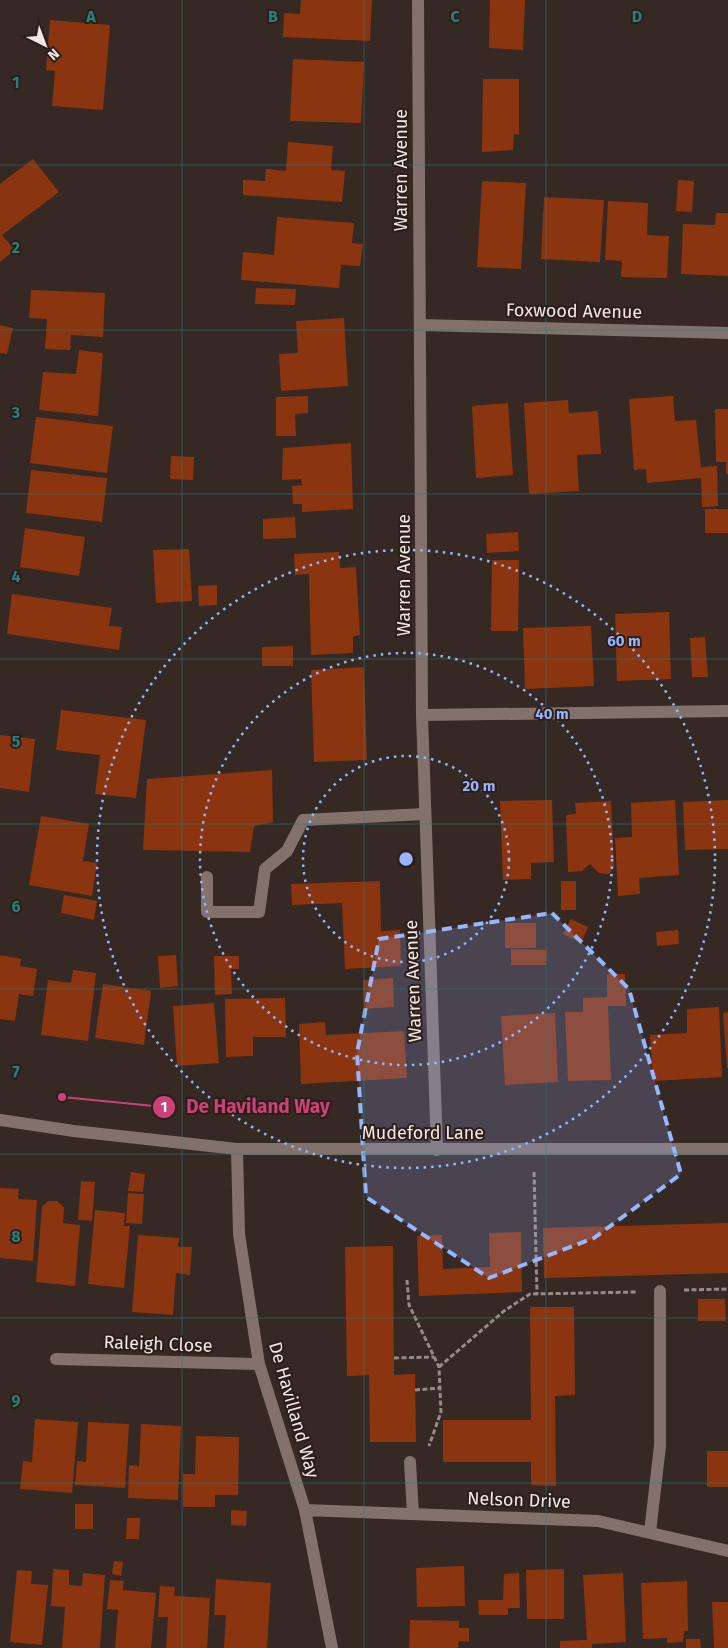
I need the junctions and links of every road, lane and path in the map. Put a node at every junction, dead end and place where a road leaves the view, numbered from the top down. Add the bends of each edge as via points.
1 (418, 0) edge
2 (420, 325) junction
3 (728, 333) edge
4 (728, 711) edge
5 (422, 715) junction
6 (425, 814) junction
7 (207, 877) dead end
8 (0, 1120) edge
9 (237, 1149) junction
10 (728, 1149) edge
11 (437, 1150) junction
12 (534, 1150) junction
13 (407, 1280) dead end
14 (728, 1289) edge
15 (660, 1291) junction
16 (537, 1294) junction
17 (434, 1357) junction
18 (394, 1358) dead end
19 (56, 1359) dead end
20 (259, 1364) junction
21 (439, 1367) junction
22 (440, 1388) junction
23 (415, 1390) dead end
24 (429, 1448) dead end
25 (410, 1462) dead end
26 (306, 1510) junction
27 (413, 1514) junction
28 (650, 1532) junction
29 (728, 1552) edge
30 (332, 1648) edge

1 - 2 street, Warren Avenue
2 - 3 street, Foxwood Avenue
2 - 5 street, Warren Avenue
4 - 5 street
5 - 6 street, Warren Avenue
6 - 7 street via 303,820 287,851 265,869 259,912 207,912
6 - 11 street, Warren Avenue
8 - 9 street, Mudeford Lane
9 - 11 street, Mudeford Lane
9 - 20 street, De Havilland Way via 239,1234
10 - 12 street, Mudeford Lane
11 - 12 street, Mudeford Lane
12 - 16 path
13 - 17 path via 409,1305
14 - 15 path
15 - 16 path
15 - 28 street via 660,1446
16 - 21 path via 530,1294 504,1311
17 - 18 path
17 - 21 path
19 - 20 street, Raleigh Close
20 - 26 street, De Havilland Way
21 - 22 path
22 - 23 path
22 - 24 path via 441,1412
25 - 27 street
26 - 27 street, Nelson Drive
26 - 30 street, De Havilland Way
27 - 28 street, Nelson Drive via 598,1521
28 - 29 street, Nelson Drive

